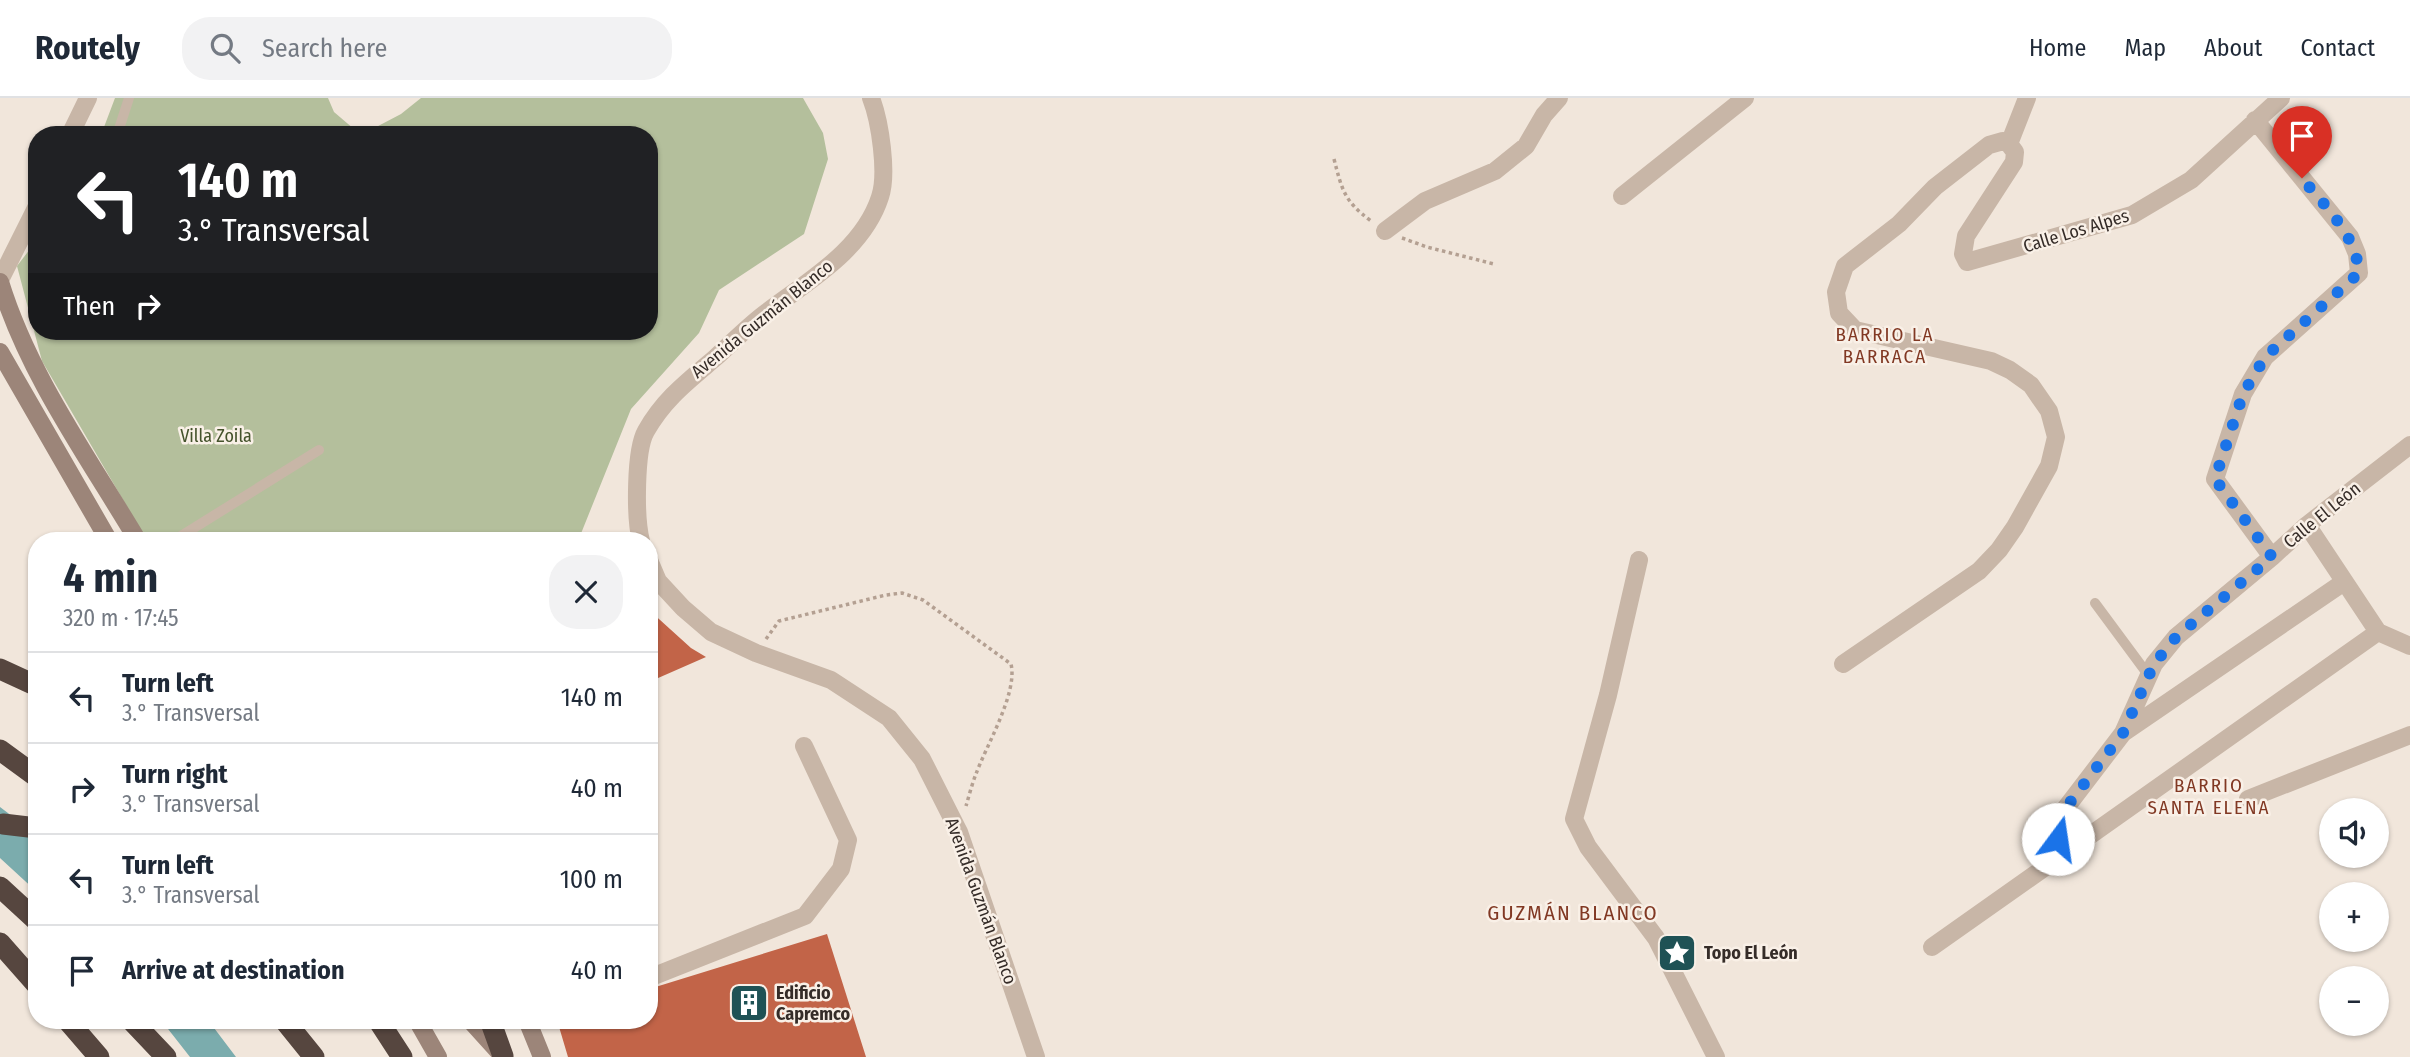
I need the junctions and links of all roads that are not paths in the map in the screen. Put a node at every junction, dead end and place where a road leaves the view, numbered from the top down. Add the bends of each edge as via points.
1 (88, 98) edge
2 (129, 98) edge
3 (871, 98) edge
4 (1559, 98) edge
5 (1745, 98) edge
6 (2027, 98) edge
7 (2281, 98) edge
8 (2255, 120) junction
9 (75, 126) edge
10 (120, 126) edge
11 (2009, 144) junction
12 (1622, 196) dead end
13 (28, 224) edge
14 (1385, 231) dead end
15 (0, 281) edge
16 (0, 352) edge
17 (2410, 445) edge
18 (319, 450) dead end
19 (2307, 524) junction
20 (104, 532) edge
21 (133, 532) edge
22 (187, 532) edge
23 (640, 532) edge
24 (2272, 557) junction
25 (1639, 560) dead end
26 (658, 581) edge
27 (2344, 582) junction
28 (2095, 603) dead end
29 (2378, 632) junction
30 (2410, 646) edge
31 (1843, 664) dead end
32 (0, 670) edge
33 (2149, 676) junction
34 (28, 682) edge
35 (2123, 733) junction
36 (2410, 735) edge
37 (804, 746) dead end
38 (0, 750) edge
39 (28, 770) edge
40 (2248, 799) dead end
41 (28, 819) edge
42 (2, 824) edge
43 (28, 827) edge
44 (2061, 856) junction
45 (0, 887) edge
46 (28, 912) edge
47 (0, 943) edge
48 (1932, 947) dead end
49 (658, 974) edge
50 (28, 975) edge
51 (75, 1029) edge
52 (140, 1029) edge
53 (291, 1029) edge
54 (384, 1029) edge
55 (422, 1029) edge
56 (478, 1029) edge
57 (493, 1029) edge
58 (535, 1029) edge
59 (503, 1056) edge
60 (99, 1057) edge
61 (166, 1057) edge
62 (314, 1057) edge
63 (402, 1057) edge
64 (438, 1057) edge
65 (542, 1057) edge
66 (1036, 1057) edge
67 (1716, 1057) edge

1 - 9 street
2 - 10 lane
3 - 23 street, Avenida Guzmán Blanco via 883,155 881,196 859,237 819,275 674,391 644,433 637,483
4 - 14 street via 1526,146 1495,172 1425,201
5 - 12 street
6 - 11 street
7 - 8 street, Calle Los Alpes
8 - 11 street, Calle Los Alpes via 2191,180 2132,215 1968,262 1963,254 1966,236 2014,162 2015,152
8 - 24 street via 2350,237 2359,273 2265,357 2243,394 2215,479
11 - 31 street via 1989,145 1935,187 1899,224 1844,266 1836,292 1839,313 1855,330 1991,361 2031,384 2049,411 2056,437 2049,466 2015,527 1979,570
13 - 15 street
15 - 21 main road via 30,361
16 - 20 main road
17 - 19 street, Calle El León
18 - 22 lane
19 - 24 street, Calle El León
19 - 27 street
24 - 33 street, Calle El León via 2176,637
25 - 67 street via 1574,819 1588,848 1656,938
26 - 66 street, Avenida Guzmán Blanco via 711,632 831,680 889,718 922,759 958,832
27 - 29 street
27 - 35 street
28 - 33 lane
29 - 30 street
29 - 44 street
32 - 34 highway
33 - 35 street, Calle El León
35 - 44 street, Calle El León via 2055,822
36 - 40 street
37 - 49 street via 848,839 841,869 805,916
38 - 39 highway
41 - 42 main road
42 - 43 highway
44 - 48 street
45 - 46 highway
47 - 50 highway
51 - 60 highway
52 - 61 highway
53 - 62 highway
54 - 63 highway
55 - 64 main road
56 - 59 main road
57 - 59 highway
58 - 65 main road

